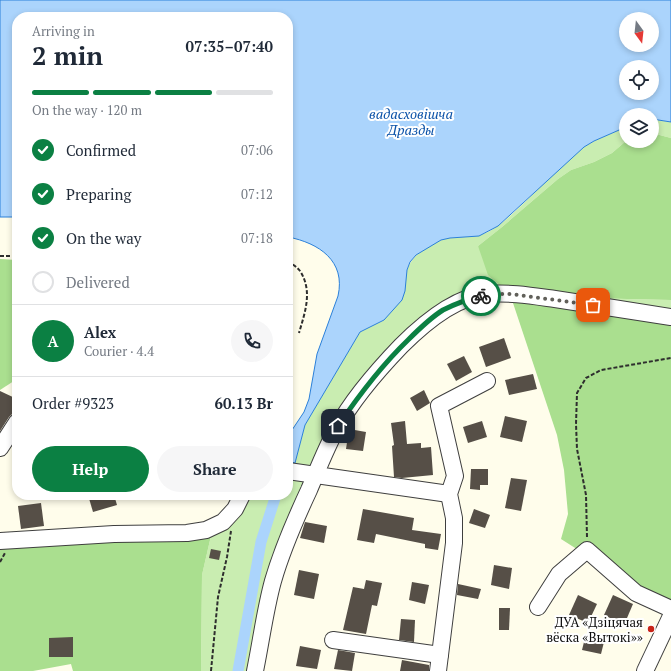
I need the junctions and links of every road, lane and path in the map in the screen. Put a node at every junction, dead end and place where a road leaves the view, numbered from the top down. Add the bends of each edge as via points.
1 (0, 256) edge
2 (12, 256) edge
3 (293, 264) edge
4 (671, 317) edge
5 (299, 333) dead end
6 (671, 358) edge
7 (487, 381) dead end
8 (12, 430) edge
9 (0, 448) edge
10 (293, 472) edge
11 (311, 474) junction
12 (449, 494) junction
13 (239, 500) edge
14 (232, 529) dead end
15 (0, 541) edge
16 (587, 550) junction
17 (538, 607) dead end
18 (671, 609) edge
19 (671, 616) edge
20 (333, 640) dead end
21 (439, 663) edge
22 (211, 671) edge
23 (255, 671) edge
24 (644, 671) edge

1 - 2 path
3 - 5 path via 300,270 308,288 307,308
4 - 11 street via 510,294 486,294 466,300 423,324 380,368 338,426
6 - 16 path via 601,370 586,378 577,393 577,449 586,495
7 - 12 street via 439,406 455,476
8 - 9 street
10 - 11 street
11 - 12 street
11 - 23 street via 273,582
12 - 21 street via 454,518 454,543
13 - 15 street via 222,522 206,530
14 - 22 path via 218,597
16 - 17 street via 559,574
16 - 18 street via 636,593
19 - 24 street
20 - 21 street

